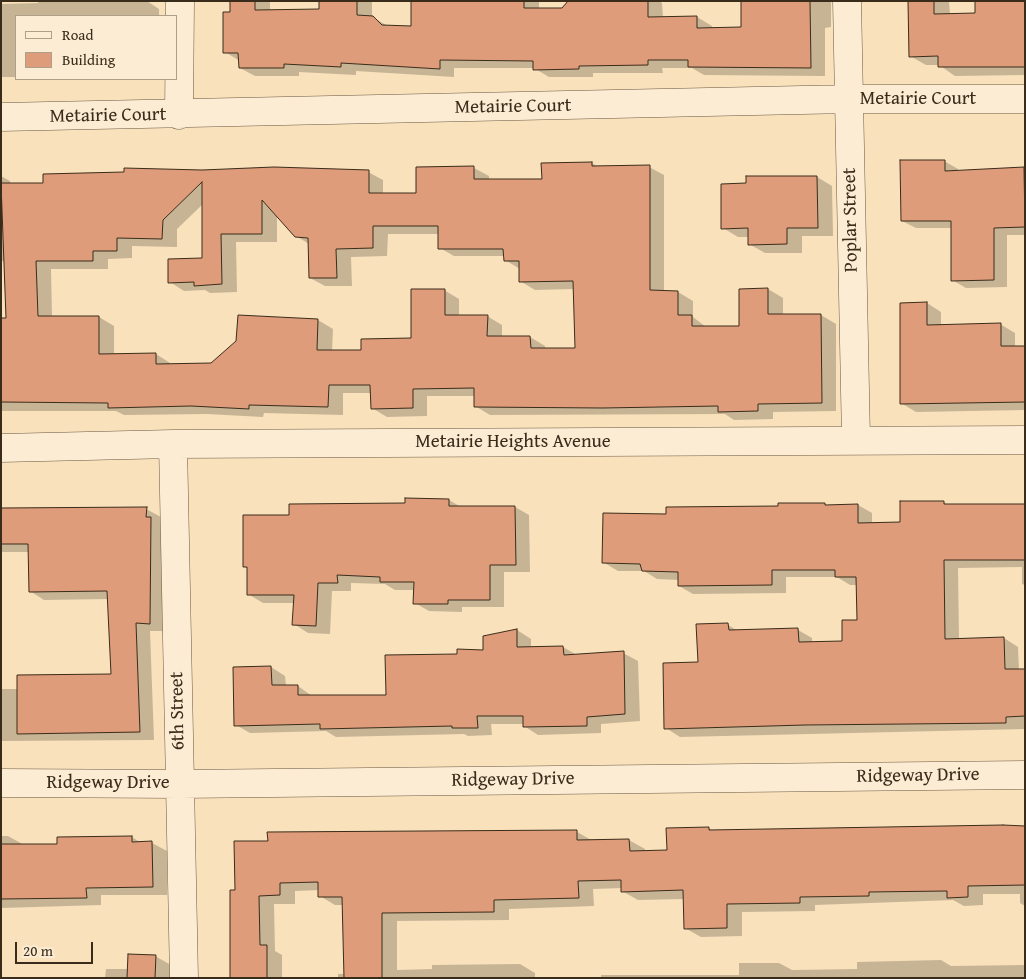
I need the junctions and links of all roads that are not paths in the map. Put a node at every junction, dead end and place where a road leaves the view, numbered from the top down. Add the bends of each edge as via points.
1 (180, 1) edge
2 (847, 1) edge
3 (849, 99) junction
4 (1025, 99) edge
5 (179, 115) junction
6 (1, 117) edge
7 (856, 439) junction
8 (1025, 440) edge
9 (172, 444) junction
10 (1, 448) edge
11 (1025, 775) edge
12 (1, 783) edge
13 (180, 784) junction
14 (184, 978) edge

1 - 5 street
2 - 3 street, Poplar Street
3 - 4 street, Metairie Court
3 - 5 street, Metairie Court
3 - 7 street, Poplar Street
5 - 6 street, Metairie Court
7 - 8 street, Metairie Heights Avenue
7 - 9 street, Metairie Heights Avenue
9 - 10 street, Metairie Heights Avenue
9 - 13 street, 6th Street
11 - 13 street, Ridgeway Drive
12 - 13 street, Ridgeway Drive
13 - 14 street, 6th Street

